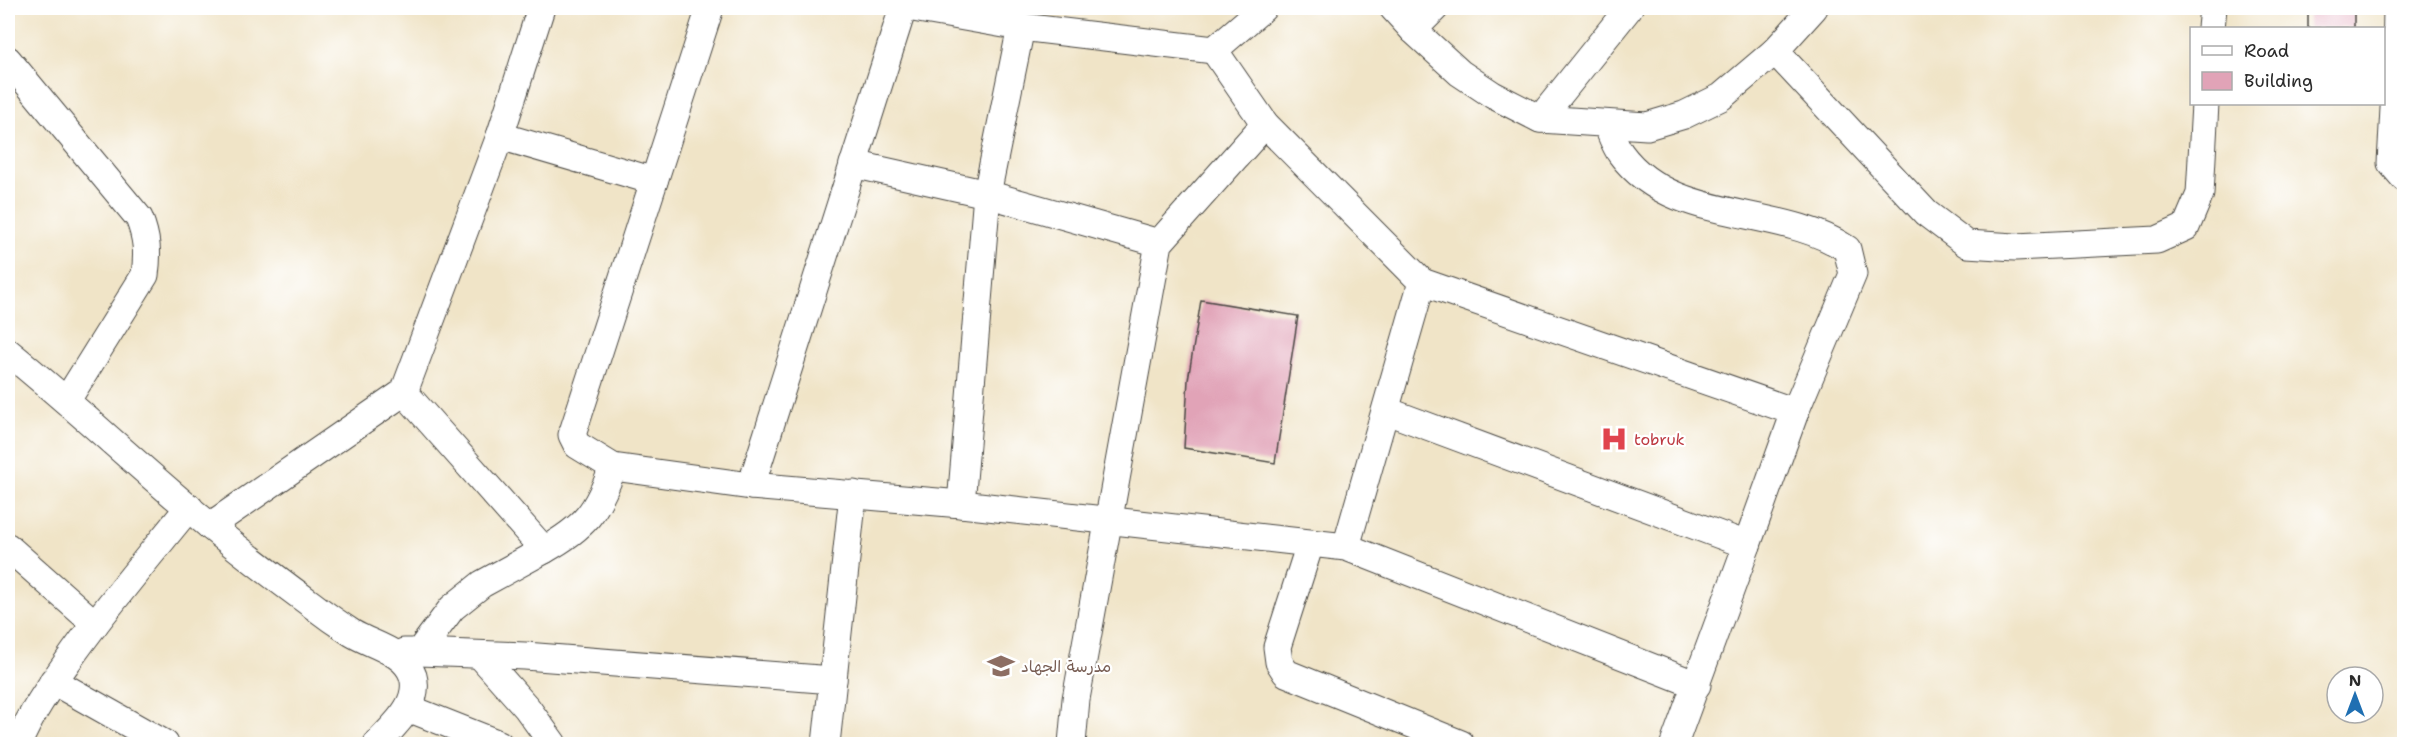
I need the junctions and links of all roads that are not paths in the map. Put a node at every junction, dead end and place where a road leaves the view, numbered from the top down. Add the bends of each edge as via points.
1 (541, 8) edge
2 (710, 8) edge
3 (903, 8) edge
4 (913, 8) edge
5 (1263, 8) edge
6 (1393, 8) edge
7 (1435, 8) edge
8 (1629, 8) edge
9 (1814, 8) edge
10 (2213, 8) edge
11 (2397, 8) edge
12 (1021, 27) junction
13 (2211, 27) edge
14 (1413, 30) junction
15 (1214, 50) junction
16 (1776, 51) junction
17 (8, 60) edge
18 (2400, 73) edge
19 (2205, 105) edge
20 (1540, 119) junction
21 (1265, 124) junction
22 (1607, 125) junction
23 (500, 136) junction
24 (853, 164) junction
25 (2404, 178) edge
26 (654, 181) junction
27 (987, 194) junction
28 (1159, 243) junction
29 (1422, 282) junction
30 (8, 352) edge
31 (404, 392) junction
32 (67, 400) junction
33 (1387, 411) junction
34 (1795, 412) junction
35 (613, 467) junction
36 (751, 486) junction
37 (853, 495) junction
38 (961, 504) junction
39 (189, 507) junction
40 (1109, 522) junction
41 (210, 526) junction
42 (1310, 544) junction
43 (1747, 545) junction
44 (8, 547) edge
45 (1346, 548) junction
46 (544, 550) junction
47 (95, 624) junction
48 (388, 651) junction
49 (419, 652) junction
50 (480, 655) junction
51 (833, 680) junction
52 (53, 681) junction
53 (1697, 685) junction
54 (408, 708) junction
55 (18, 714) edge
56 (18, 744) edge
57 (165, 744) edge
58 (377, 744) edge
59 (499, 744) edge
60 (553, 744) edge
61 (826, 744) edge
62 (1072, 744) edge
63 (1461, 744) edge
64 (1674, 744) edge

1 - 23 street
2 - 26 street
3 - 24 street
4 - 12 street
5 - 15 street
6 - 14 street
7 - 14 street
8 - 20 street
9 - 16 street
10 - 13 street
11 - 18 street
12 - 15 street
12 - 27 street
14 - 20 street via 1460,73
15 - 21 street
16 - 19 street via 1926,213 1967,244 2015,247 2157,240 2186,227 2200,194
16 - 22 street via 1721,97 1684,115 1647,126
17 - 32 street via 139,218 146,236 145,275
18 - 25 street via 2391,163
20 - 22 street
21 - 28 street
21 - 29 street
22 - 34 street via 1619,153 1658,188 1692,201 1827,236 1847,249 1853,274
23 - 26 street
23 - 31 street
24 - 27 street
24 - 36 street
26 - 35 street via 572,435 577,445
27 - 28 street
27 - 38 street
28 - 40 street
29 - 33 street
29 - 34 street
30 - 32 street
31 - 41 street
31 - 46 street
32 - 39 street
33 - 43 street
33 - 45 street
34 - 43 street
35 - 36 street
35 - 46 street via 591,515
36 - 37 street
37 - 38 street
37 - 51 street
38 - 40 street
39 - 41 street
39 - 47 street
40 - 42 street
40 - 62 street via 1076,699
41 - 48 street via 313,606 353,634
42 - 45 street
42 - 63 street via 1277,647 1279,662 1286,673
43 - 53 street
44 - 47 street
45 - 53 street
46 - 49 street via 482,584 452,608
47 - 52 street
48 - 49 street
48 - 54 street via 398,656 413,674 415,686
49 - 50 street
50 - 51 street
50 - 60 street
51 - 61 street
52 - 55 street
52 - 57 street
53 - 64 street
54 - 58 street
54 - 59 street
55 - 56 street

